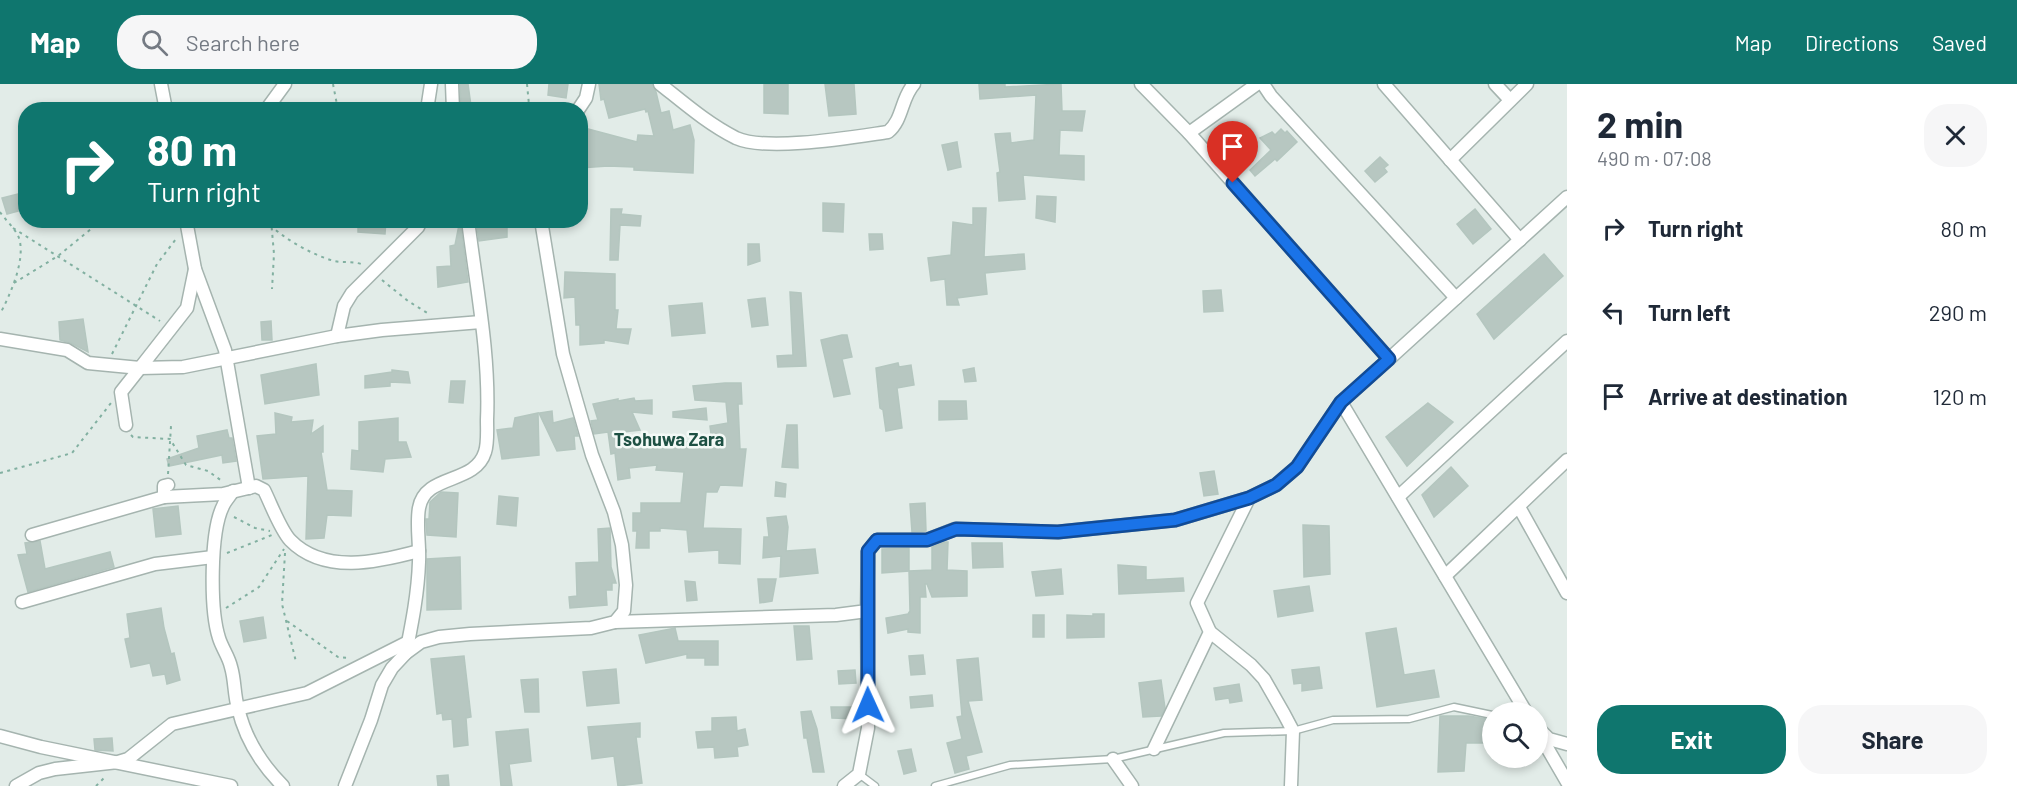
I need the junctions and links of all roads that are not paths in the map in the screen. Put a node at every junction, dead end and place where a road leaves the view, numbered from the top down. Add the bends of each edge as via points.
1 (285, 84) edge
2 (431, 84) edge
3 (452, 84) edge
4 (589, 84) edge
5 (660, 84) edge
6 (914, 84) edge
7 (1141, 84) edge
8 (1257, 84) edge
9 (1263, 84) edge
10 (1383, 84) edge
11 (1495, 84) edge
12 (1527, 84) edge
13 (160, 87) edge
14 (1510, 100) junction
15 (164, 102) edge
16 (272, 102) edge
17 (428, 102) edge
18 (453, 102) edge
19 (582, 102) edge
20 (1189, 133) junction
21 (1450, 160) junction
22 (1567, 197) edge
23 (189, 228) edge
24 (417, 228) edge
25 (469, 228) edge
26 (542, 228) edge
27 (1520, 240) junction
28 (195, 269) junction
29 (1456, 298) junction
30 (481, 322) junction
31 (337, 336) junction
32 (0, 339) edge
33 (1567, 341) edge
34 (1389, 359) junction
35 (226, 360) junction
36 (140, 368) junction
37 (1341, 402) junction
38 (126, 425) dead end
39 (1567, 460) edge
40 (249, 488) junction
41 (233, 491) junction
42 (1398, 497) junction
43 (1249, 498) junction
44 (1519, 507) junction
45 (32, 535) dead end
46 (419, 551) junction
47 (213, 557) junction
48 (1444, 576) junction
49 (1567, 593) edge
50 (22, 602) dead end
51 (867, 611) junction
52 (615, 622) junction
53 (1210, 632) junction
54 (407, 647) junction
55 (1520, 702) edge
56 (238, 709) junction
57 (1482, 713) edge
58 (1293, 731) junction
59 (0, 736) edge
60 (1548, 738) edge
61 (1567, 744) edge
62 (1548, 748) edge
63 (1154, 749) junction
64 (1113, 759) junction
65 (117, 762) junction
66 (859, 774) junction
67 (1567, 782) edge
68 (16, 786) edge
69 (231, 786) edge
70 (283, 786) edge
71 (345, 786) edge
72 (844, 786) edge
73 (875, 786) edge
74 (935, 786) edge
75 (1132, 786) edge
76 (1291, 786) edge

1 - 16 street
2 - 17 street
3 - 18 street
4 - 19 street
5 - 6 street via 710,123 738,139 770,144 888,132 897,124 908,90
7 - 20 street
8 - 20 street
9 - 29 street
10 - 21 street
11 - 14 street
12 - 14 street
13 - 15 street
14 - 21 street
20 - 34 street
21 - 27 street
22 - 27 street
23 - 28 street
24 - 31 street via 352,293 344,306
25 - 30 street
26 - 52 street via 563,354 622,545 624,611
27 - 29 street
28 - 35 street
28 - 36 street via 187,308
29 - 34 street
30 - 31 street
30 - 46 street via 488,387 486,452 475,469 433,486 423,495 419,508
31 - 35 street
32 - 36 street via 67,350 88,363
33 - 42 street
34 - 37 street
35 - 36 street
35 - 40 street
36 - 38 street via 121,392
37 - 42 street
37 - 43 street via 1297,467 1276,485
39 - 44 street
40 - 41 street
40 - 46 street via 264,490 289,538 304,551 335,563 381,562
41 - 45 street via 206,495 166,491
41 - 47 street via 216,527
42 - 48 street
43 - 51 street via 1175,520 1058,532 956,529 927,540 877,540 868,551
43 - 53 street via 1197,603
44 - 48 street
44 - 49 street
46 - 54 street
47 - 50 street via 155,564
47 - 56 street via 218,637 231,666
48 - 55 street
51 - 52 street
51 - 66 street via 868,728
52 - 54 street via 583,628 439,637
53 - 58 street via 1264,679
53 - 63 street
54 - 56 street via 307,693
54 - 71 street via 382,685
56 - 65 street via 172,724 128,759
56 - 70 street via 252,746
57 - 58 lane via 1454,707 1409,719 1333,720
58 - 63 lane via 1224,733
58 - 76 street
59 - 65 street
60 - 61 street
62 - 67 street
63 - 64 lane
64 - 74 lane via 1010,765
64 - 75 street
65 - 68 street via 55,769
65 - 69 street
66 - 72 street
66 - 73 lane

